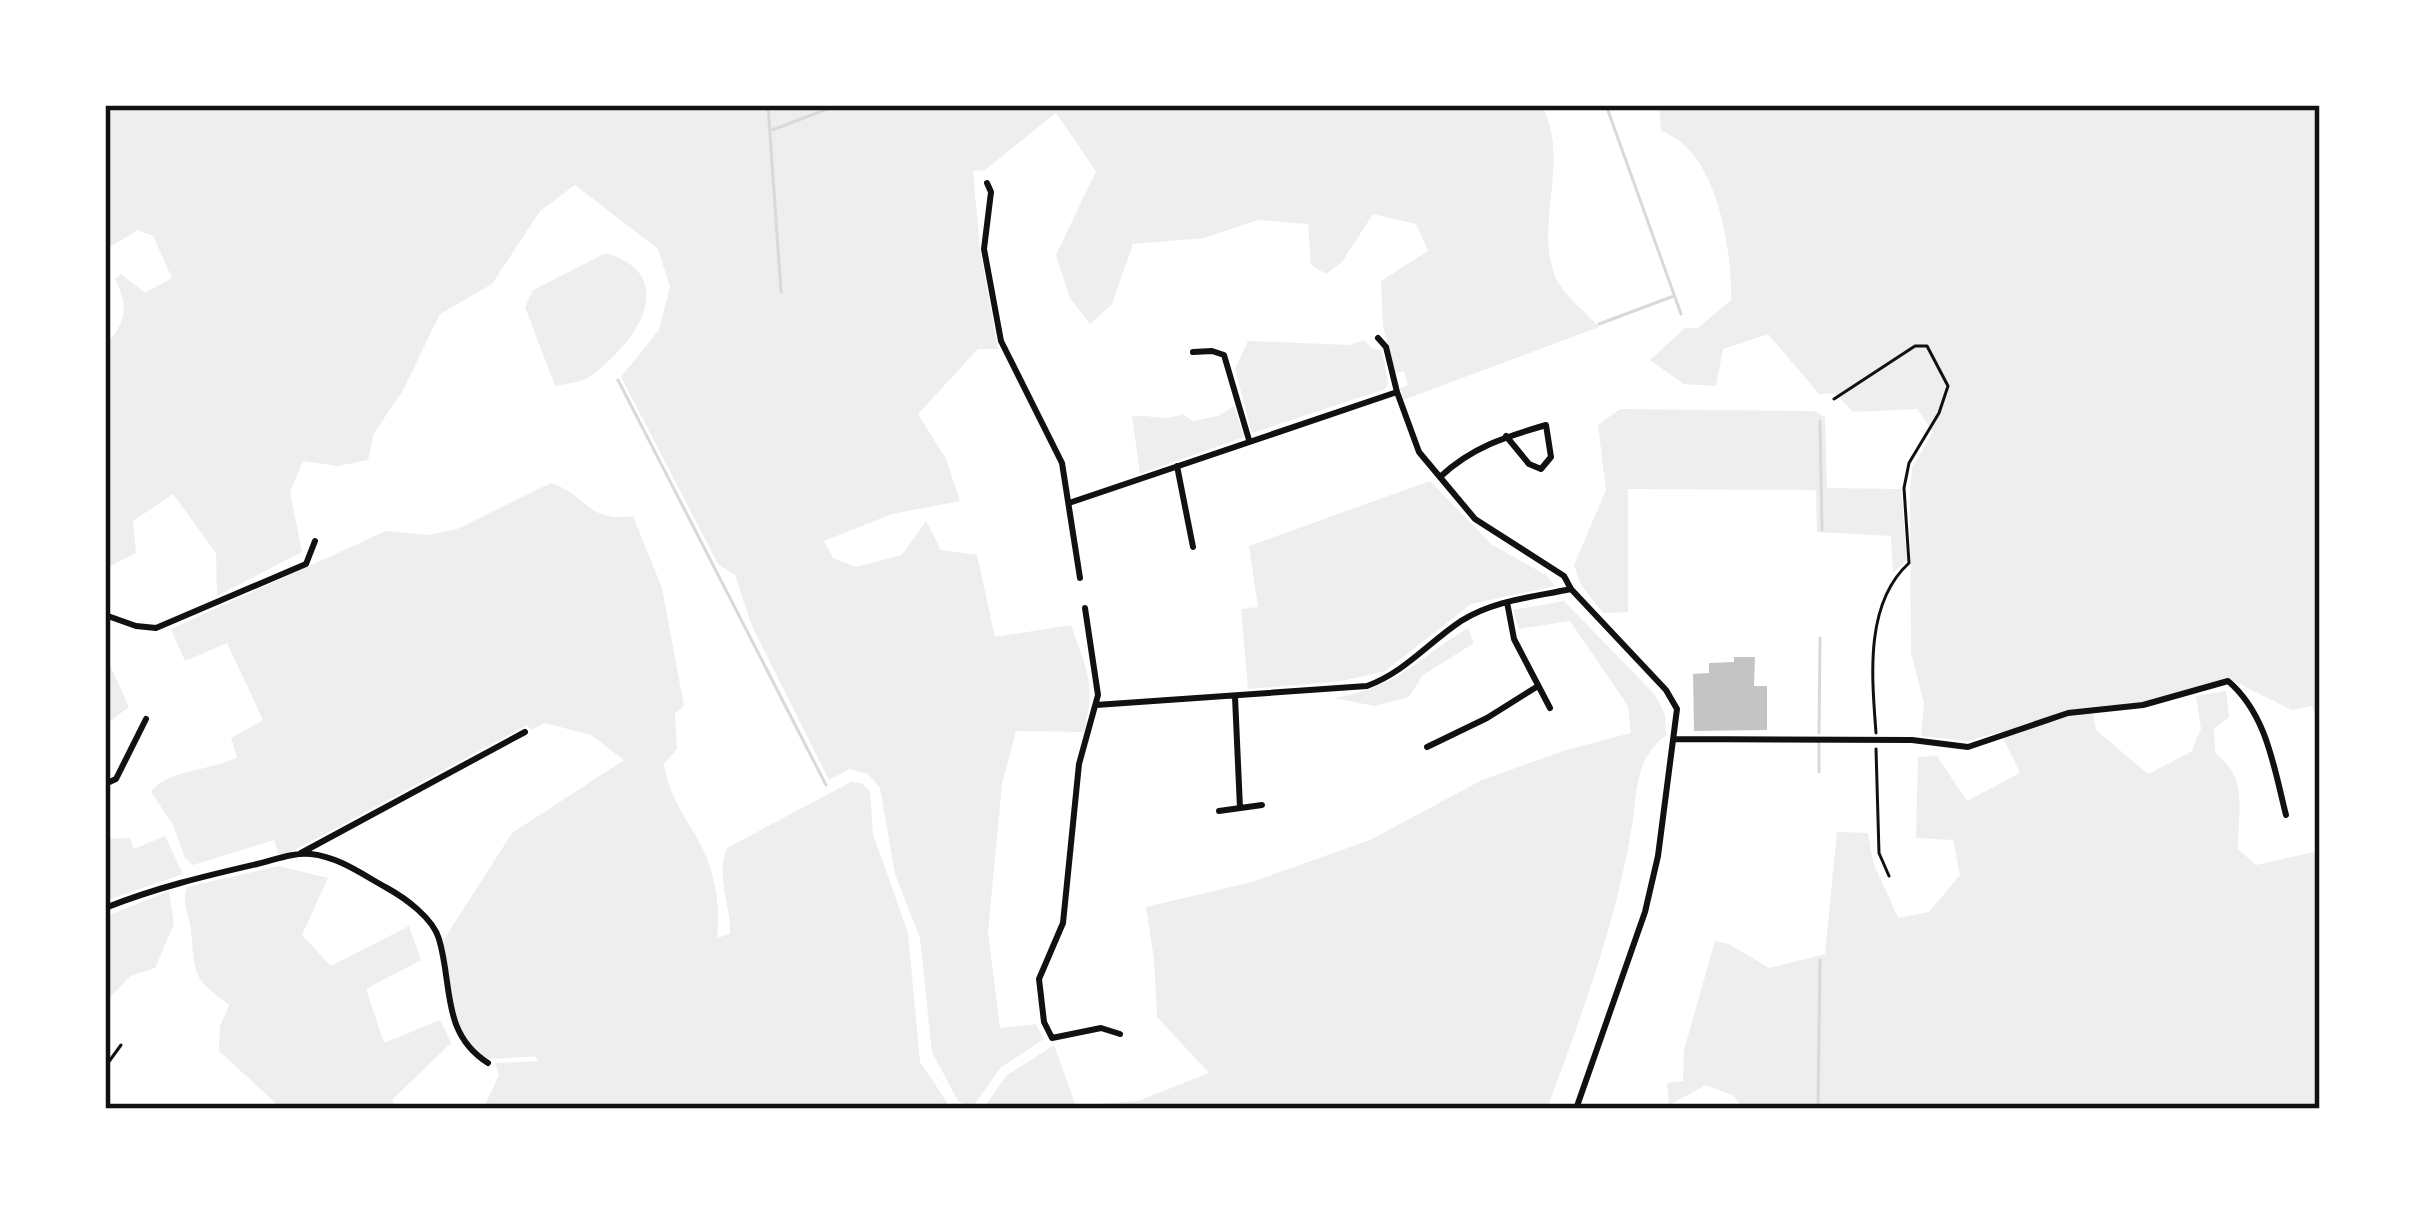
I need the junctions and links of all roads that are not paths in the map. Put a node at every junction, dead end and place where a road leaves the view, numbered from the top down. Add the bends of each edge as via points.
1 (987, 183) dead end
2 (1378, 338) dead end
3 (1193, 352) dead end
4 (1397, 392) junction
5 (1507, 436) junction
6 (1249, 440) junction
7 (1177, 466) junction
8 (1440, 477) junction
9 (1069, 503) junction
10 (314, 541) dead end
11 (1193, 547) dead end
12 (1080, 578) dead end
13 (1571, 589) junction
14 (1507, 602) junction
15 (1084, 608) dead end
16 (105, 615) edge
17 (1538, 686) junction
18 (1235, 697) junction
19 (1096, 705) junction
20 (1550, 708) dead end
21 (146, 718) dead end
22 (525, 732) dead end
23 (1675, 739) junction
24 (1427, 747) dead end
25 (105, 784) edge
26 (1262, 805) dead end
27 (1240, 808) junction
28 (1220, 811) dead end
29 (2286, 815) dead end
30 (298, 855) junction
31 (105, 908) edge
32 (1120, 1034) dead end
33 (121, 1045) dead end
34 (488, 1063) dead end
35 (105, 1067) edge
36 (1576, 1109) edge

1 - 9 street via 984,249 1001,341 1062,463
2 - 4 street
3 - 6 street via 1224,355
4 - 6 street
4 - 8 street via 1419,452
5 - 5 street via 1529,464 1541,469 1551,457 1546,425
5 - 8 street
6 - 7 street
7 - 9 street
7 - 11 street
8 - 13 street via 1475,519 1540,558
9 - 12 street
10 - 16 street via 306,564 156,628
13 - 14 street
13 - 23 street via 1666,690 1676,710
14 - 17 street via 1514,639
14 - 18 street via 1460,622 1386,680
15 - 19 street
17 - 20 street
17 - 24 street
18 - 19 street
18 - 27 street
19 - 32 street via 1079,764 1063,923 1039,979 1052,1038 1101,1028
21 - 25 street via 116,779
22 - 30 street
23 - 29 street via 1968,747 2068,713 2143,705 2228,681 2265,733
23 - 36 street via 1645,912
26 - 27 street
27 - 28 street
30 - 31 street
30 - 34 street via 334,859 398,894 432,925 455,1028
33 - 35 lane

